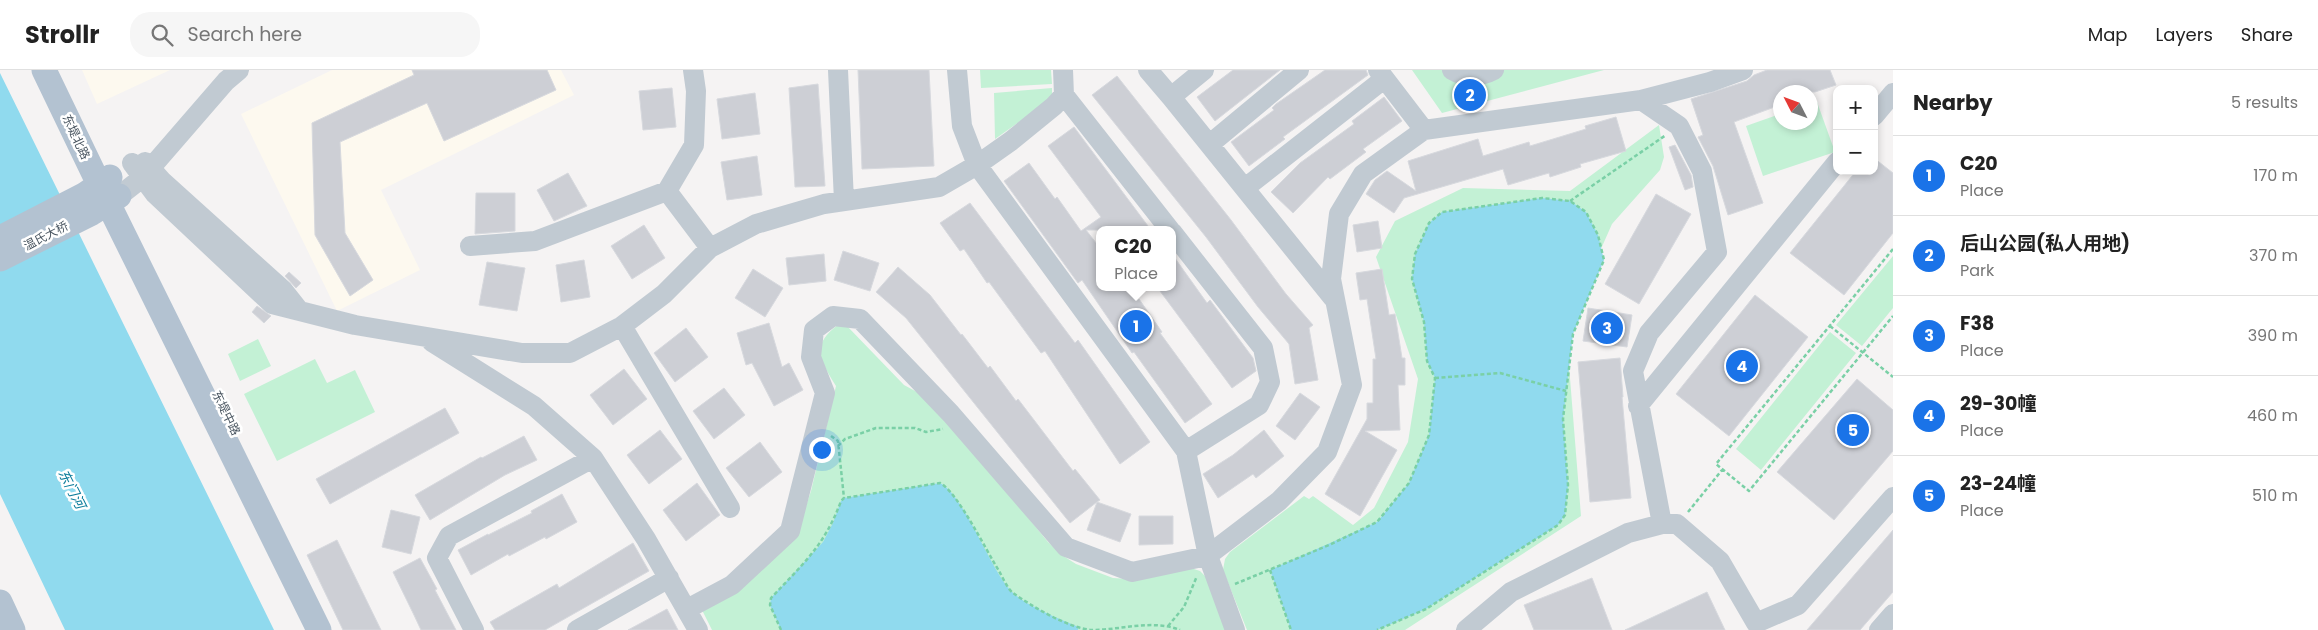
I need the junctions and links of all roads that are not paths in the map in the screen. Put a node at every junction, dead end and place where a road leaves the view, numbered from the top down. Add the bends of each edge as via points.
1 (44, 70) edge
2 (60, 70) edge
3 (224, 70) edge
4 (239, 70) edge
5 (693, 70) edge
6 (838, 70) edge
7 (957, 70) edge
8 (1064, 70) edge
9 (1148, 70) edge
10 (1204, 70) edge
11 (1299, 70) edge
12 (1452, 70) edge
13 (1494, 70) edge
14 (1743, 70) edge
15 (1381, 74) edge
16 (1893, 93) edge
17 (1064, 95) junction
18 (1171, 97) junction
19 (1642, 100) junction
20 (1878, 111) edge
21 (1424, 130) junction
22 (1210, 144) junction
23 (977, 165) junction
24 (141, 166) junction
25 (1833, 167) edge
26 (1245, 188) junction
27 (666, 191) junction
28 (102, 195) junction
29 (844, 201) junction
30 (1167, 226) edge
31 (1176, 237) edge
32 (0, 238) edge
33 (470, 246) dead end
34 (1335, 246) junction
35 (710, 248) junction
36 (1300, 257) junction
37 (0, 259) edge
38 (1335, 299) junction
39 (622, 326) junction
40 (424, 337) junction
41 (1638, 406) junction
42 (1186, 451) junction
43 (593, 458) junction
44 (1893, 497) edge
45 (730, 508) dead end
46 (1670, 524) junction
47 (1208, 556) junction
48 (669, 578) junction
49 (0, 602) edge
50 (687, 609) junction
51 (1893, 614) edge
52 (1756, 627) edge
53 (13, 630) edge
54 (319, 630) edge
55 (334, 630) edge
56 (474, 630) edge
57 (577, 630) edge
58 (698, 630) edge
59 (1235, 630) edge
60 (1466, 630) edge
61 (1880, 630) edge

1 - 28 main road, 东堤北路
2 - 28 main road, 东堤北路
3 - 24 street via 219,71
4 - 24 street
5 - 27 street via 696,91 694,145
6 - 29 street
7 - 23 street via 962,126
8 - 17 street
9 - 18 street
10 - 18 street
11 - 22 street
12 - 13 street via 1483,76
14 - 19 street
15 - 21 street
15 - 26 street
16 - 20 street
17 - 23 street via 1011,141
17 - 30 street
18 - 22 street
19 - 21 street
19 - 41 street via 1679,126 1702,171 1716,252 1649,333 1634,371
21 - 34 street via 1363,174 1338,214
22 - 26 street
23 - 29 street via 939,187
23 - 42 street
24 - 28 street
24 - 40 street via 284,290 298,309 355,325
25 - 41 street
26 - 36 street
27 - 33 street via 535,241
27 - 35 street
28 - 32 main road, 温氏大桥
28 - 37 main road, 温氏大桥
28 - 54 main road, 东堤中路
28 - 55 main road, 东堤中路
29 - 35 street via 756,224
31 - 42 street via 1263,348 1270,382 1259,405
34 - 36 street via 1318,254
34 - 38 street via 1331,279
35 - 39 street via 664,294
36 - 38 street
38 - 47 street via 1352,385 1327,452 1279,502
39 - 40 street via 570,353 522,353
39 - 45 street
40 - 43 street via 534,406
41 - 46 street
42 - 47 street
43 - 48 street
43 - 56 street via 449,536 437,558
44 - 52 street via 1798,604
46 - 52 street via 1720,561
46 - 60 street via 1628,533 1511,592
47 - 50 street via 1132,572 1066,547 957,421 860,319 832,316 814,330 812,357 825,393 790,531 732,585
47 - 59 street
48 - 50 street
48 - 57 street
49 - 53 main road
50 - 58 street
51 - 61 street

